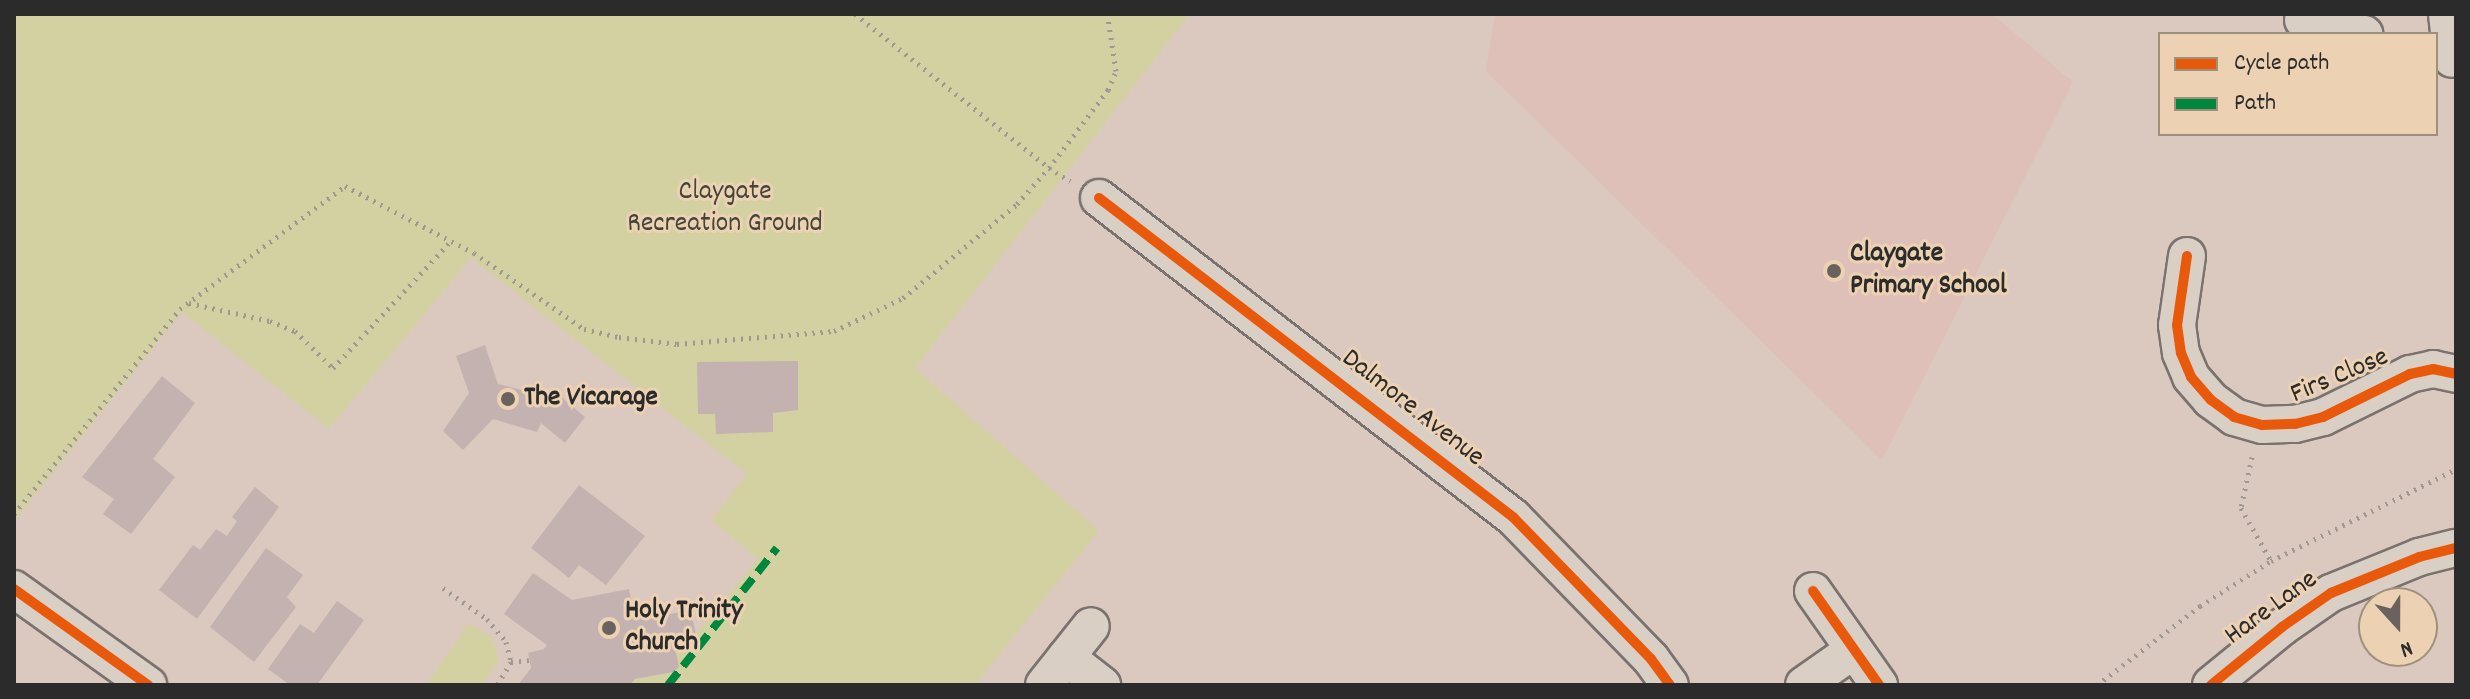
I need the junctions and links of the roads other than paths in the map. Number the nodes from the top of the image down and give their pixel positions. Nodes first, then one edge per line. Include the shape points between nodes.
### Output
1 (2447, 14) edge
2 (2303, 20) dead end
3 (2355, 32) edge
4 (2448, 58) edge
5 (1099, 198) dead end
6 (2187, 256) dead end
7 (2456, 374) edge
8 (2456, 548) edge
9 (14, 589) edge
10 (1813, 591) dead end
11 (1091, 626) dead end
12 (1854, 650) junction
13 (1066, 657) junction
14 (148, 685) edge
15 (1044, 685) edge
16 (1102, 685) edge
17 (1670, 685) edge
18 (1804, 685) edge
19 (1879, 685) edge
20 (2211, 685) edge

1 - 4 street
2 - 3 street
5 - 17 street, Dalmore Avenue via 1513,517
6 - 7 street, Firs Close via 2177,325 2181,353 2191,377 2234,417 2262,425 2295,424 2323,417 2410,374 2433,369
8 - 20 street, Hare Lane via 2419,557 2331,593
9 - 14 street
10 - 12 street
11 - 13 street
12 - 18 street
12 - 19 street
13 - 15 street
13 - 16 street

